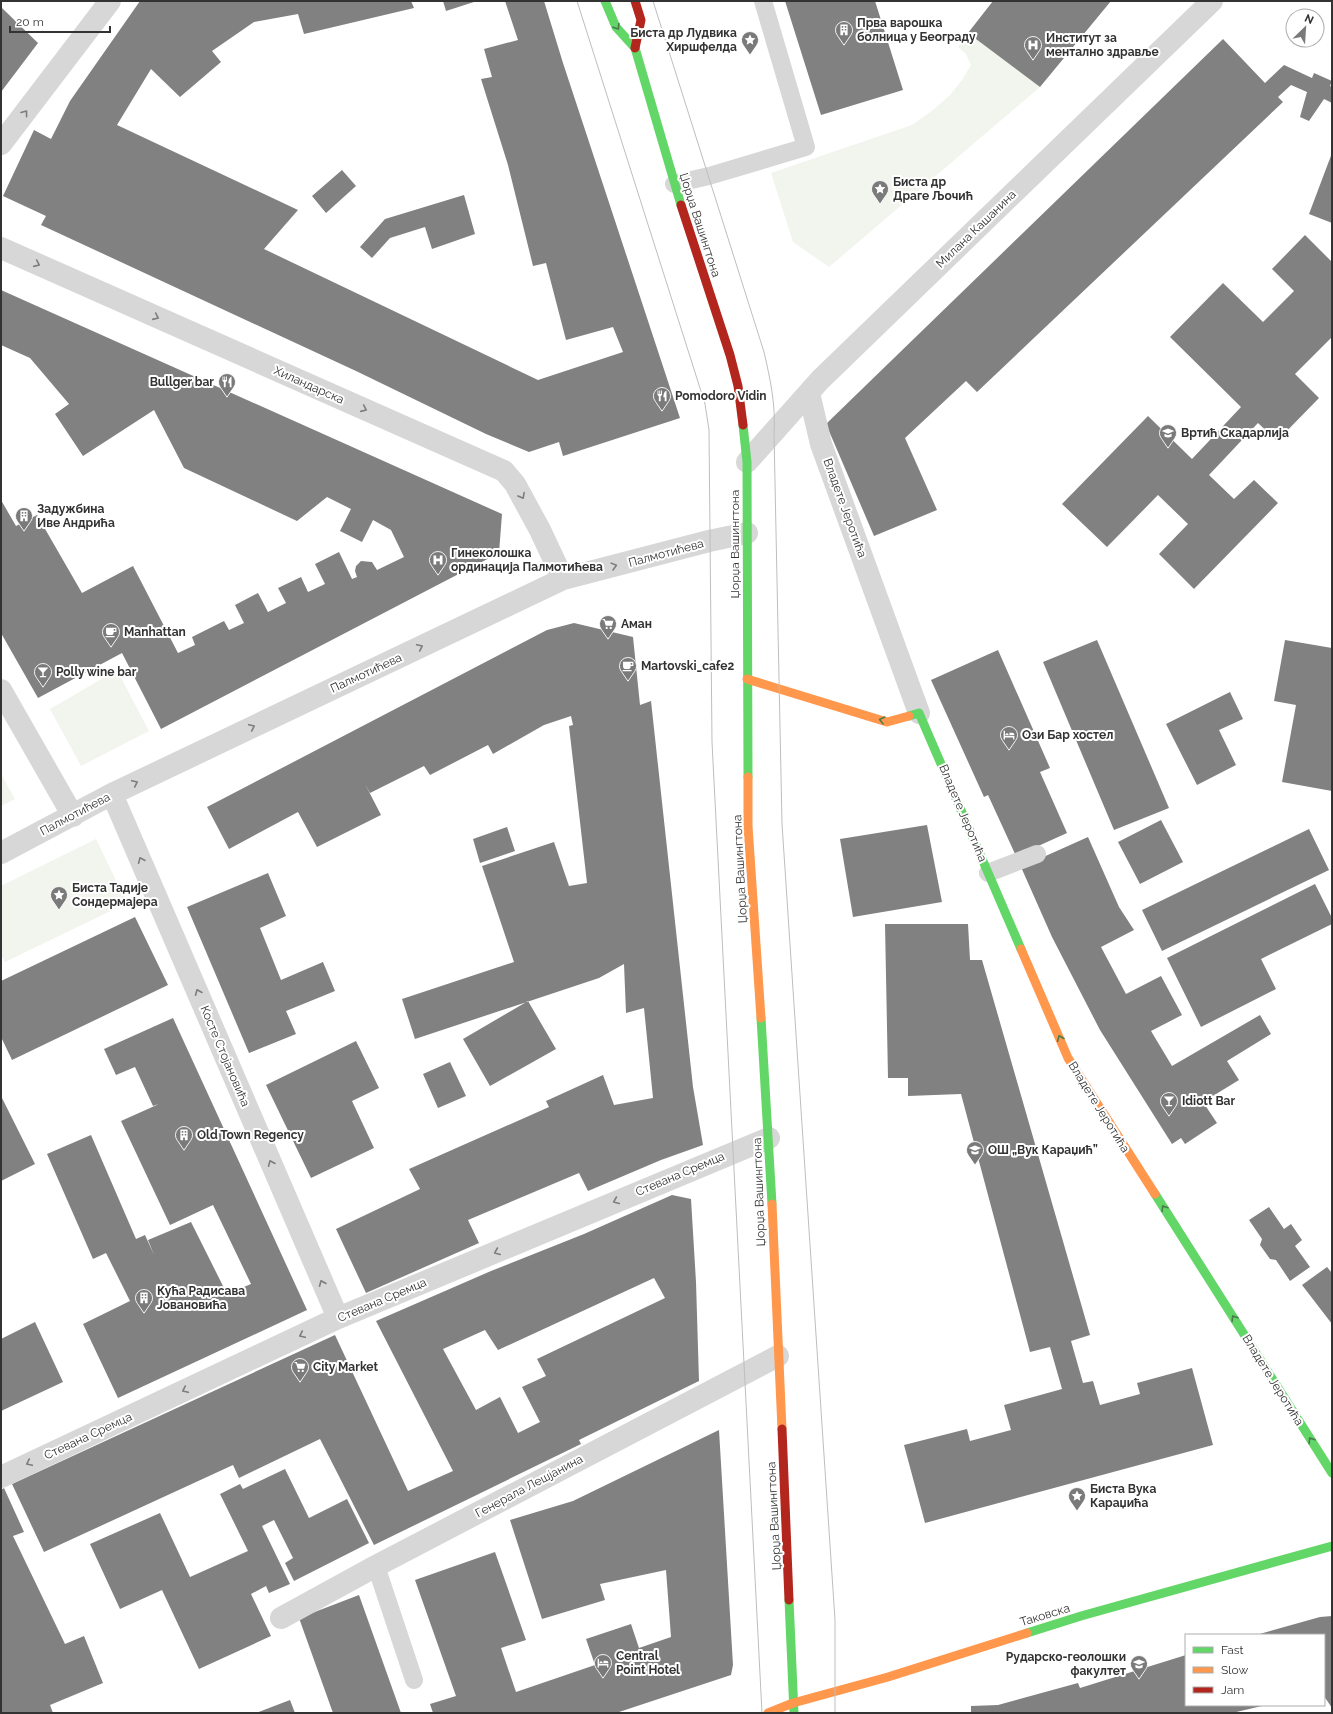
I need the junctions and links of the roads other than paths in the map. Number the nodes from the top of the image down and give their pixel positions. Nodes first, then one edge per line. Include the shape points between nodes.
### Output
1 (110, 1) edge
2 (605, 1) edge
3 (635, 1) edge
4 (763, 1) edge
5 (1212, 1) edge
6 (635, 48) junction
7 (1, 144) edge
8 (674, 184) junction
9 (1, 248) edge
10 (809, 393) junction
11 (747, 462) junction
12 (747, 533) junction
13 (562, 579) junction
14 (747, 679) junction
15 (1, 690) edge
16 (919, 713) junction
17 (112, 794) junction
18 (73, 816) junction
19 (1, 853) edge
20 (1037, 854) dead end
21 (988, 873) junction
22 (769, 1138) junction
23 (338, 1318) junction
24 (778, 1356) junction
25 (1332, 1473) edge
26 (1, 1476) edge
27 (1332, 1546) edge
28 (376, 1566) junction
29 (281, 1618) dead end
30 (414, 1680) dead end
31 (794, 1703) junction
32 (768, 1713) edge
33 (794, 1713) edge

7 -> 1 street
2 -> 6 main road, Џорџа Вашингтона via 616,27
3 - 6 main road, Џорџа Вашингтона via 641,20
4 - 8 lane via 806,147
5 - 10 street, Милана Кашанина
6 - 8 main road, Џорџа Вашингтона
8 - 11 main road, Џорџа Вашингтона via 736,378
9 -> 13 street, Хиландарска via 504,471 515,484 540,530
10 - 11 street, Милана Кашанина
10 - 16 street, Владете Јеротића via 821,444
11 - 12 main road, Џорџа Вашингтона
13 -> 12 street, Палмотићева
12 - 14 main road, Џорџа Вашингтона
17 -> 13 street, Палмотићева
16 -> 14 main road via 887,722
14 - 22 main road, Џорџа Вашингтона via 748,826
15 - 18 street
16 - 21 main road, Владете Јеротића
17 - 18 street, Палмотићева
23 -> 17 street, Косте Стојановића
18 - 19 street, Палмотићева
20 - 21 lane
25 -> 21 main road, Владете Јеротића via 1068,1058
22 -> 23 street, Стевана Сремца
22 - 24 main road, Џорџа Вашингтона
23 -> 26 street, Стевана Сремца
24 - 28 street, Генерала Лешјанина
24 - 31 main road, Џорџа Вашингтона
27 - 31 main road, Таковска via 1081,1616 888,1677
28 - 29 street, Генерала Лешјанина
28 - 30 lane
31 - 32 main road, Таковска
31 - 33 main road, Џорџа Вашингтона

